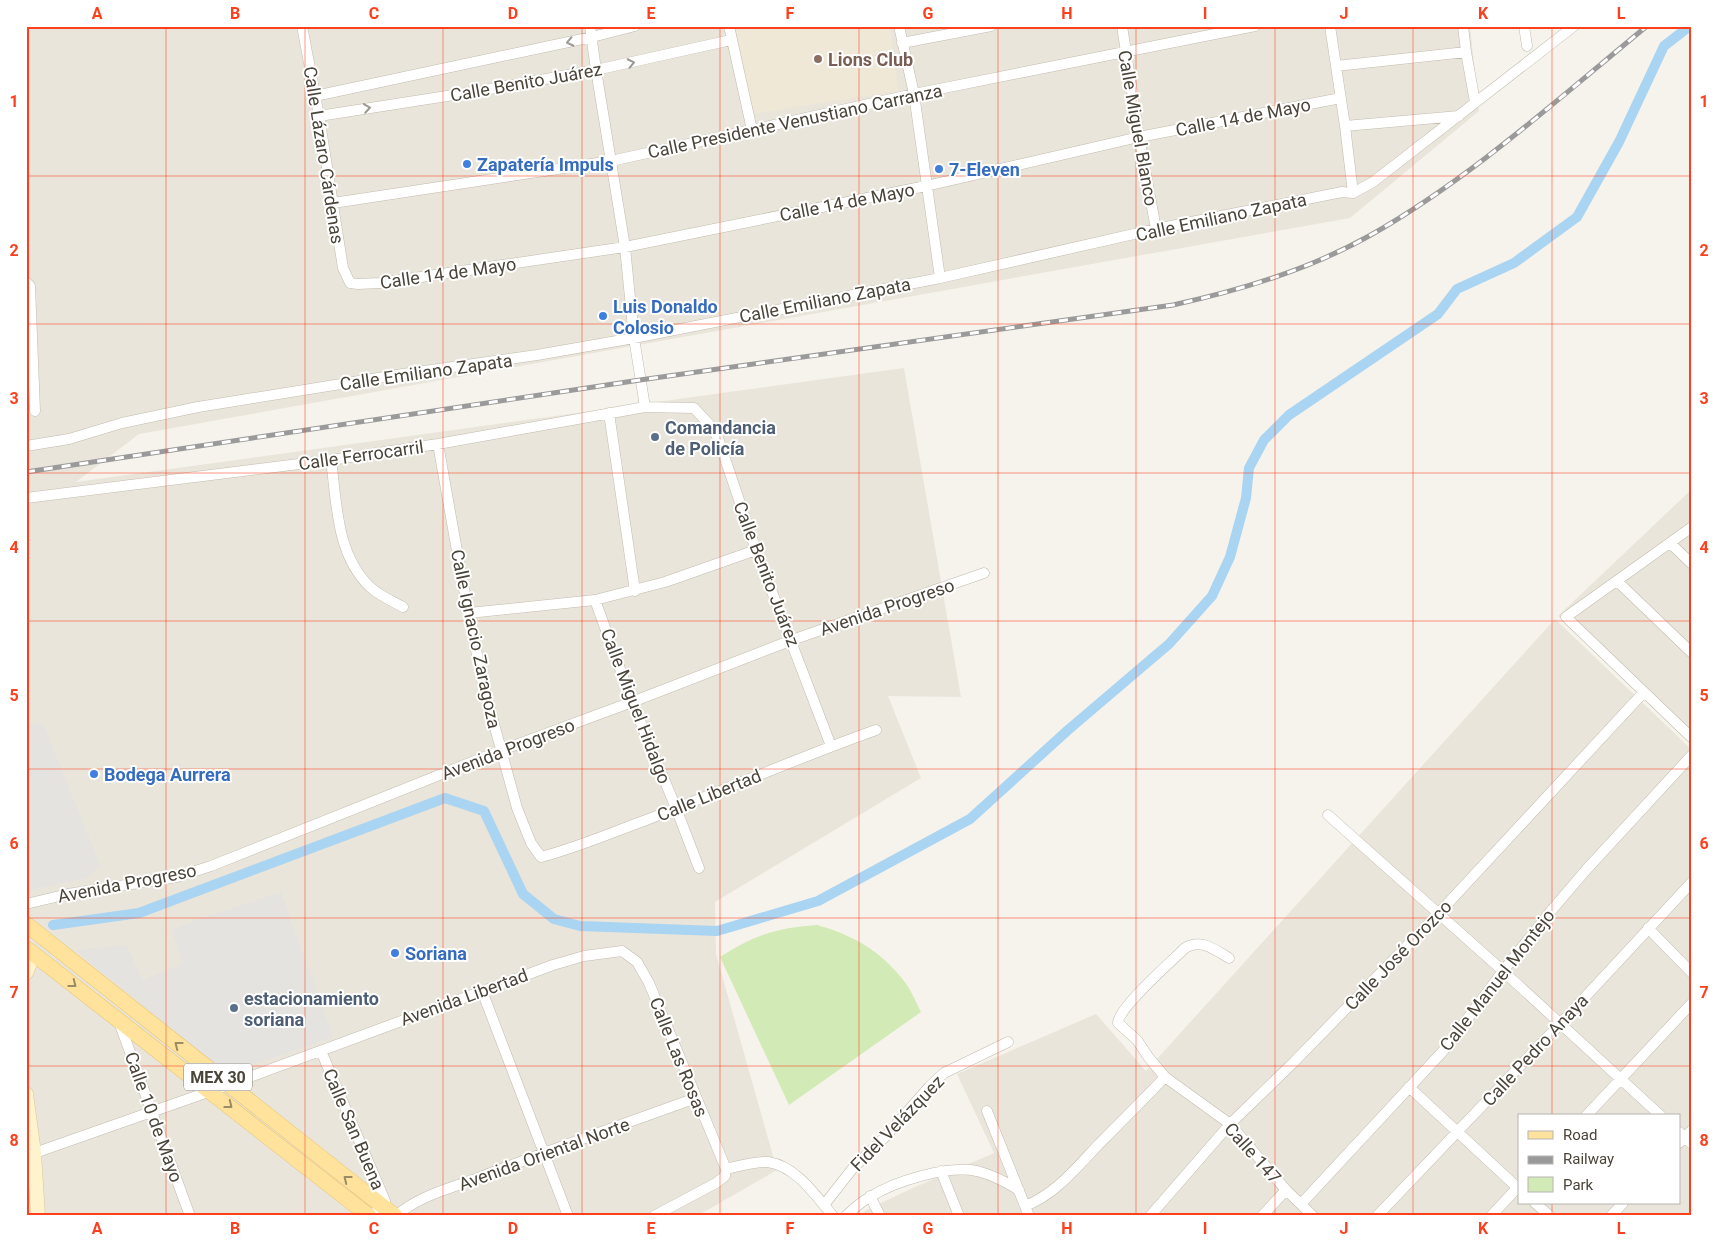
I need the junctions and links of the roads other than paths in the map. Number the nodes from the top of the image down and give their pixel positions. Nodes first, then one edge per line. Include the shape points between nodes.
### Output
1 (302, 26) edge
2 (590, 26) edge
3 (635, 26) edge
4 (729, 26) edge
5 (899, 26) edge
6 (991, 26) edge
7 (1122, 26) edge
8 (1255, 26) edge
9 (1330, 26) edge
10 (1463, 26) edge
11 (1524, 26) edge
12 (1574, 26) edge
13 (592, 37) junction
14 (731, 40) junction
15 (902, 43) junction
16 (1527, 46) dead end
17 (1125, 52) junction
18 (1466, 52) junction
19 (1336, 66) junction
20 (596, 70) junction
21 (914, 94) junction
22 (315, 96) junction
23 (1341, 98) junction
24 (1475, 102) junction
25 (319, 116) junction
26 (1460, 116) junction
27 (1345, 126) junction
28 (752, 130) junction
29 (1139, 136) junction
30 (611, 161) junction
31 (926, 186) junction
32 (1353, 193) junction
33 (333, 203) junction
34 (1156, 229) junction
35 (625, 248) junction
36 (940, 278) junction
37 (26, 282) edge
38 (350, 283) joint
39 (634, 338) junction
40 (645, 407) junction
41 (694, 408) joint
42 (35, 411) dead end
43 (609, 413) junction
44 (438, 444) junction
45 (26, 446) edge
46 (331, 460) junction
47 (26, 498) edge
48 (1692, 527) edge
49 (1670, 543) junction
50 (756, 550) junction
51 (1692, 564) edge
52 (984, 573) dead end
53 (1617, 581) junction
54 (635, 591) junction
55 (595, 600) junction
56 (403, 607) dead end
57 (468, 613) junction
58 (792, 640) junction
59 (1692, 653) edge
60 (1644, 692) junction
61 (632, 702) junction
62 (876, 730) dead end
63 (1692, 738) edge
64 (831, 746) junction
65 (502, 750) junction
66 (1692, 755) edge
67 (676, 808) junction
68 (1328, 815) dead end
69 (540, 857) joint
70 (699, 868) dead end
71 (1692, 882) edge
72 (26, 904) edge
73 (1438, 914) junction
74 (26, 924) edge
75 (1648, 928) junction
76 (622, 951) joint
77 (1229, 958) dead end
78 (28, 960) edge
79 (1503, 971) junction
80 (1692, 972) edge
81 (482, 991) junction
82 (1692, 1004) edge
83 (118, 1019) junction
84 (1561, 1024) junction
85 (1008, 1042) dead end
86 (321, 1051) junction
87 (1165, 1077) junction
88 (1622, 1079) junction
89 (228, 1085) junction
90 (1409, 1087) junction
91 (210, 1091) junction
92 (26, 1094) edge
93 (696, 1098) junction
94 (987, 1111) dead end
95 (152, 1112) junction
96 (1588, 1114) edge
97 (1660, 1114) edge
98 (1230, 1124) junction
99 (1457, 1132) junction
100 (543, 1153) junction
101 (30, 1154) edge
102 (726, 1169) junction
103 (941, 1171) junction
104 (1518, 1186) edge
105 (1518, 1188) edge
106 (1020, 1190) junction
107 (1286, 1190) junction
108 (870, 1196) junction
109 (1300, 1204) junction
110 (1537, 1204) edge
111 (1622, 1204) edge
112 (824, 1206) junction
113 (1025, 1206) junction
114 (392, 1213) edge
115 (38, 1216) edge
116 (190, 1216) edge
117 (368, 1216) edge
118 (568, 1216) edge
119 (654, 1216) edge
120 (833, 1216) edge
121 (846, 1216) edge
122 (880, 1216) edge
123 (959, 1216) edge
124 (1029, 1216) edge
125 (1150, 1216) edge
126 (1262, 1216) edge
127 (1313, 1216) edge
128 (1377, 1216) edge
129 (1491, 1216) edge
130 (1550, 1216) edge
131 (1611, 1216) edge

1 - 22 street, Calle Lázaro Cárdenas
2 - 13 street
3 - 13 street, Calle Benito Juárez
4 - 14 street
5 - 15 street
6 - 15 street
7 - 17 street, Calle Miguel Blanco
8 - 17 street, Calle Presidente Venustiano Carranza
9 - 19 street
10 - 18 street
11 - 16 street
12 - 24 street, Calle Emiliano Zapata
13 - 20 street
13 -> 22 street, Calle Benito Juárez
20 -> 14 street, Calle Benito Juárez
14 - 28 street
15 - 21 street
17 - 21 street, Calle Presidente Venustiano Carranza
17 - 29 street, Calle Miguel Blanco
18 - 19 street
18 - 24 street
19 - 23 street
25 -> 20 street, Calle Benito Juárez
20 - 30 street
21 - 28 street, Calle Presidente Venustiano Carranza
21 - 31 street
22 - 25 street, Calle Lázaro Cárdenas
23 - 27 street
23 - 29 street, Calle 14 de Mayo
24 - 26 street, Calle Emiliano Zapata
25 - 33 street, Calle Lázaro Cárdenas
26 - 27 street
26 - 32 street, Calle Emiliano Zapata via 1373,182
27 - 32 street
28 - 30 street, Calle Presidente Venustiano Carranza
29 - 31 street, Calle 14 de Mayo
29 - 34 street, Calle Miguel Blanco
30 - 33 street, Calle Presidente Venustiano Carranza
30 - 35 street
31 - 35 street, Calle 14 de Mayo
31 - 36 street
32 - 34 street, Calle Emiliano Zapata via 1342,192
33 - 38 street, Calle Lázaro Cárdenas via 343,268
34 - 36 street, Calle Emiliano Zapata
35 - 38 street, Calle 14 de Mayo via 380,283
35 - 39 street
36 - 39 street, Calle Emiliano Zapata
37 - 42 street via 30,286
39 - 40 street
39 - 45 street, Calle Emiliano Zapata via 198,407 122,423 69,439
40 - 41 street, Calle Ferrocarril
40 - 43 street, Calle Ferrocarril
41 - 50 street, Calle Benito Juárez via 718,438
43 - 44 street, Calle Ferrocarril
43 - 54 street
44 - 46 street, Calle Ferrocarril
44 - 57 street, Calle Ignacio Zaragoza
46 - 47 street, Calle Ferrocarril
46 - 56 street via 342,537 348,556 371,588
48 - 49 street
49 - 51 street
49 - 53 street
50 - 54 street
50 - 58 street, Calle Benito Juárez
52 - 58 street, Avenida Progreso
53 - 59 street
53 - 60 street via 1566,617
54 - 55 street
55 - 57 street
55 - 61 street, Calle Miguel Hidalgo
57 - 65 street, Calle Ignacio Zaragoza via 482,680
58 - 61 street, Avenida Progreso
58 - 64 street, Calle Benito Juárez
60 - 63 street
60 - 73 street, Calle José Orozco
61 - 65 street, Avenida Progreso
61 - 67 street, Calle Miguel Hidalgo
62 - 64 street, Calle Libertad
64 - 67 street, Calle Libertad
65 - 69 street, Calle Ignacio Zaragoza via 517,808
65 - 72 street, Avenida Progreso via 211,866 176,877
66 - 79 street, Calle Manuel Montejo via 1586,870
67 - 69 street, Calle Libertad
67 - 70 street, Calle Miguel Hidalgo
68 - 73 street
71 - 75 street, Calle Pedro Anaya
73 - 79 street
73 - 98 street, Calle José Orozco
89 -> 74 main road, MEX 30
75 - 80 street
75 - 84 street, Calle Pedro Anaya
76 - 81 street, Avenida Libertad via 553,965
76 - 93 street, Calle Las Rosas via 636,962 649,983
77 - 87 street, Calle 147 via 1204,945 1192,943 1120,1014 1118,1023 1137,1040
78 -> 83 main road, MEX 30
79 - 84 street
79 - 90 street, Calle Manuel Montejo via 1444,1050
81 - 86 street, Avenida Libertad
81 - 100 street
82 - 88 street
83 - 91 main road, MEX 30
83 - 95 street, Calle 10 de Mayo
84 - 88 street
84 - 99 street, Calle Pedro Anaya
85 - 112 street, Fidel Velázquez via 944,1073 853,1168
86 - 89 street, Avenida Libertad
86 - 114 street, Calle San Buena
87 - 98 street, Calle 147
87 - 113 street via 1069,1176 1047,1195
88 - 96 street
88 - 97 street
89 - 91 street, Avenida Libertad
114 -> 89 main road, MEX 30
90 - 99 street
90 - 109 street, Calle Manuel Montejo
91 - 95 street, Avenida Libertad
91 -> 117 main road, MEX 30
92 - 101 street
93 - 100 street, Avenida Oriental Norte
93 - 102 street, Calle Las Rosas
94 - 106 street
95 - 101 street, Avenida Libertad
95 - 116 street, Calle 10 de Mayo
98 - 107 street, Calle 147
98 - 125 street, Calle José Orozco
99 - 104 street
99 - 128 street, Calle Pedro Anaya
100 - 114 street, Avenida Oriental Norte
100 - 118 street
101 - 115 street
102 - 112 street via 766,1162 781,1166 804,1183
102 - 119 street via 725,1176 716,1183
103 - 106 street via 976,1171
103 - 108 street
103 - 123 street
105 - 129 street
106 - 113 street
107 - 109 street, Calle 147
107 - 126 street
108 - 121 street
108 - 122 street
109 - 127 street, Calle 147
110 - 130 street
111 - 131 street
112 - 120 street
113 - 124 street
114 - 117 street, Avenida Oriental Norte

